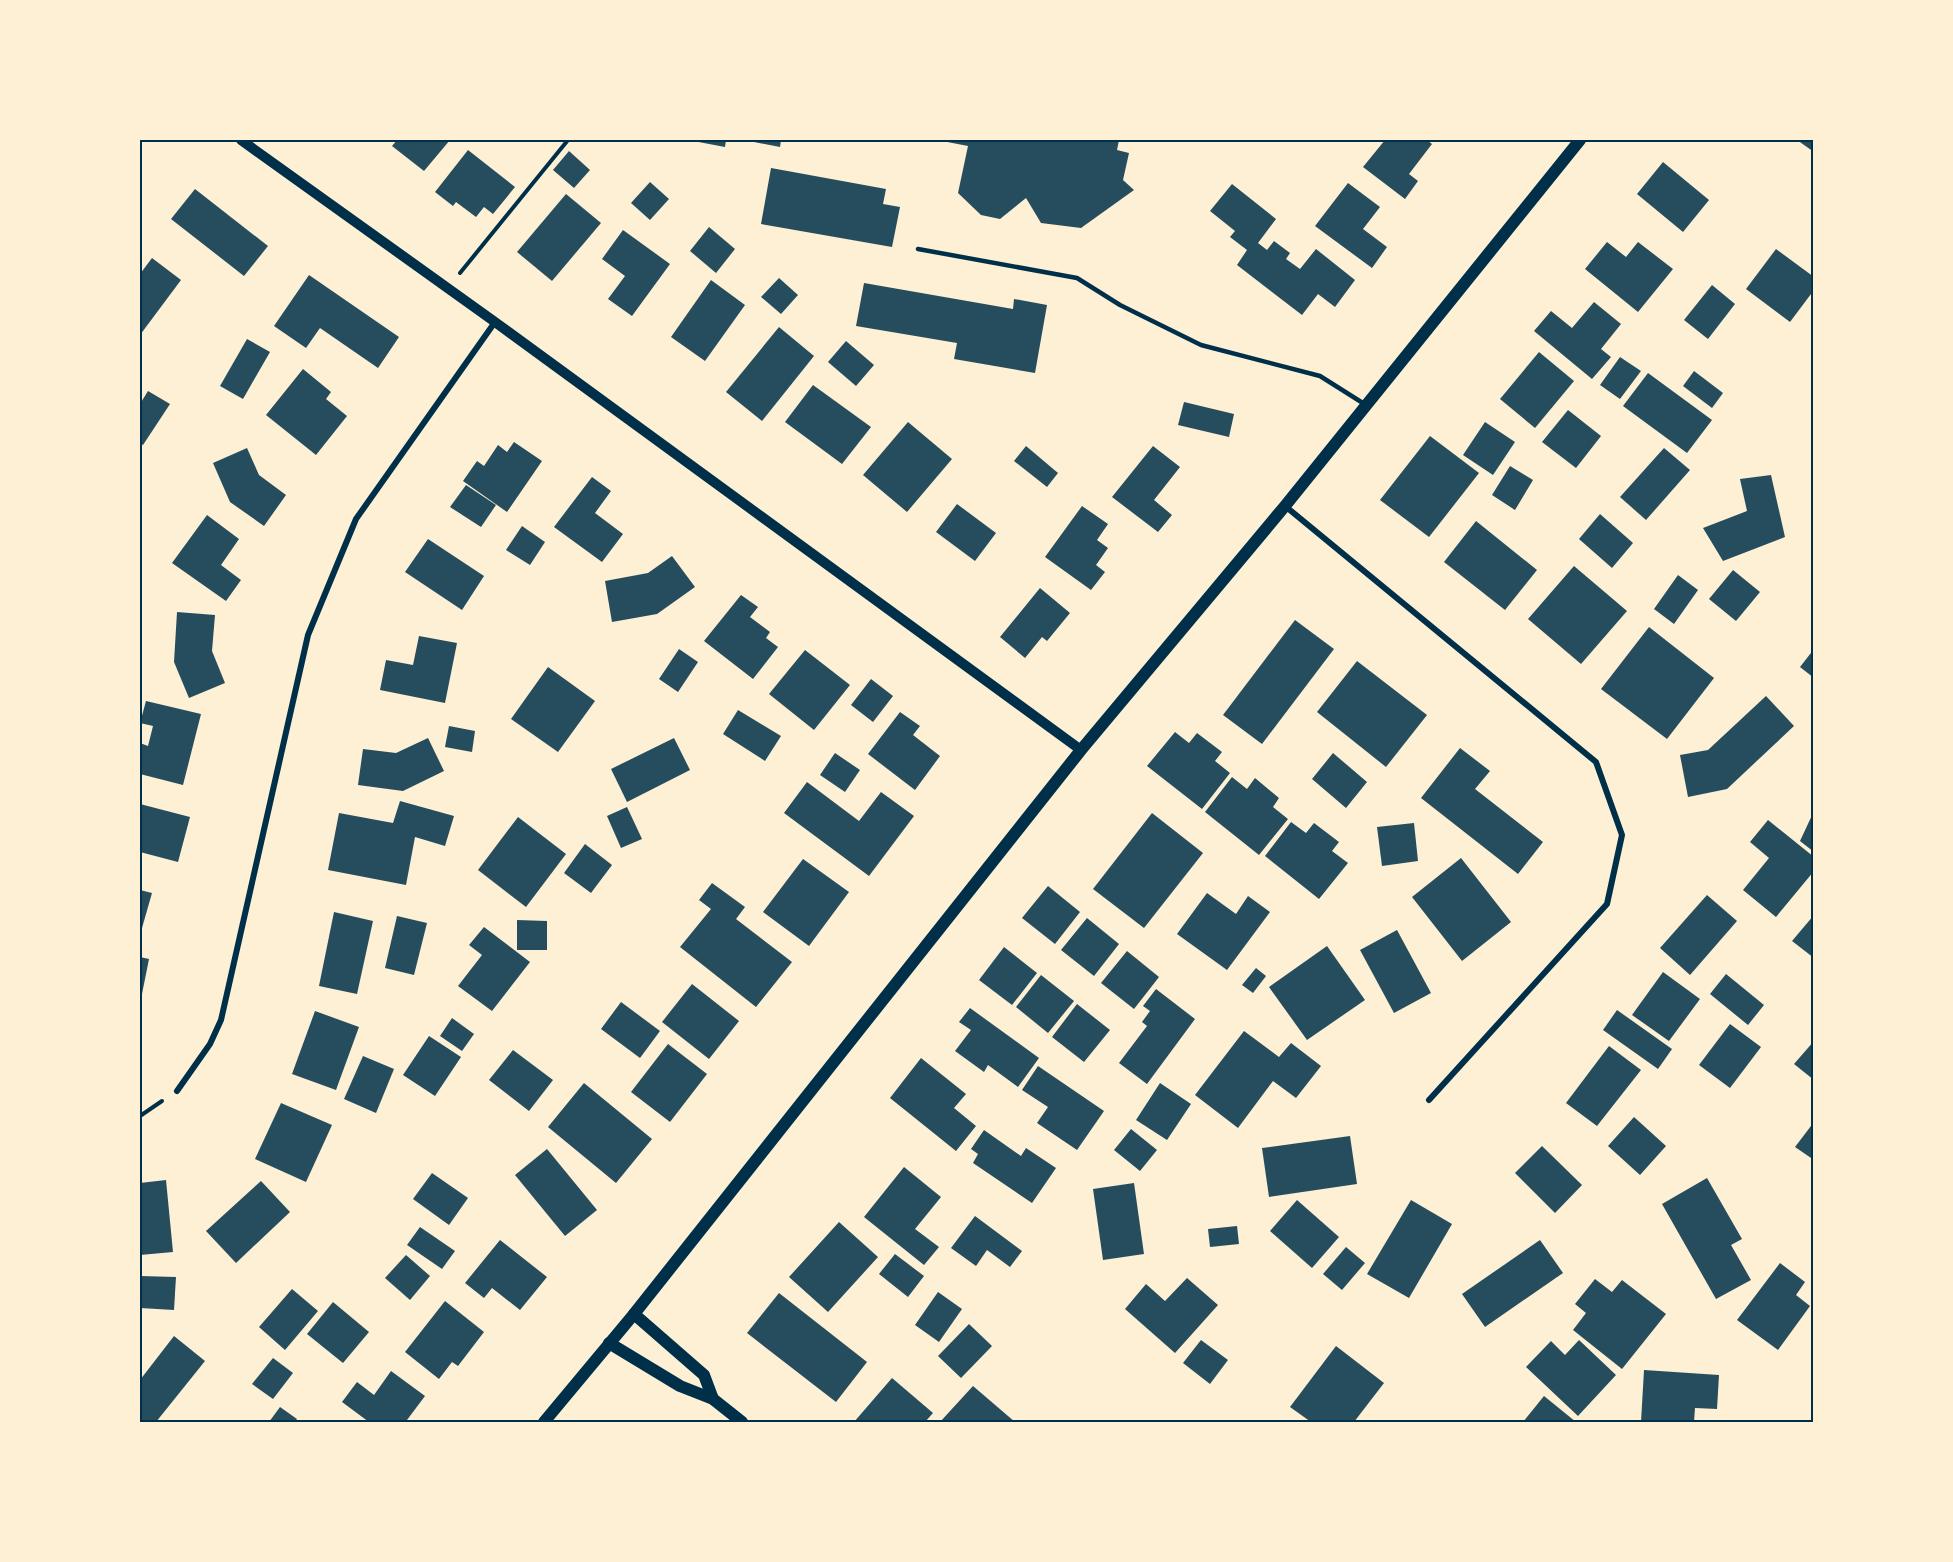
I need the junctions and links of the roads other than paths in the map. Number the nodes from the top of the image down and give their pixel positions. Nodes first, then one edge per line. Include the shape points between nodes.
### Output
1 (241, 140) edge
2 (1580, 140) edge
3 (918, 249) dead end
4 (495, 321) junction
5 (1366, 405) junction
6 (1285, 506) junction
7 (1081, 750) junction
8 (177, 1091) road end
9 (1429, 1100) dead end
10 (634, 1314) junction
11 (609, 1343) junction
12 (713, 1399) junction
13 (544, 1422) edge
14 (742, 1422) edge

1 - 4 street
2 - 5 main road
3 - 5 lane via 1077,278 1120,305 1201,345 1320,376
4 - 7 street
4 - 8 street via 356,519 308,635 220,1020 210,1044
5 - 6 main road
6 - 7 main road
6 - 9 street via 1596,762 1622,835 1607,904
7 - 10 main road
10 - 11 main road
10 - 12 main road via 704,1375
11 - 12 main road via 681,1386
11 - 13 main road
12 - 14 main road

